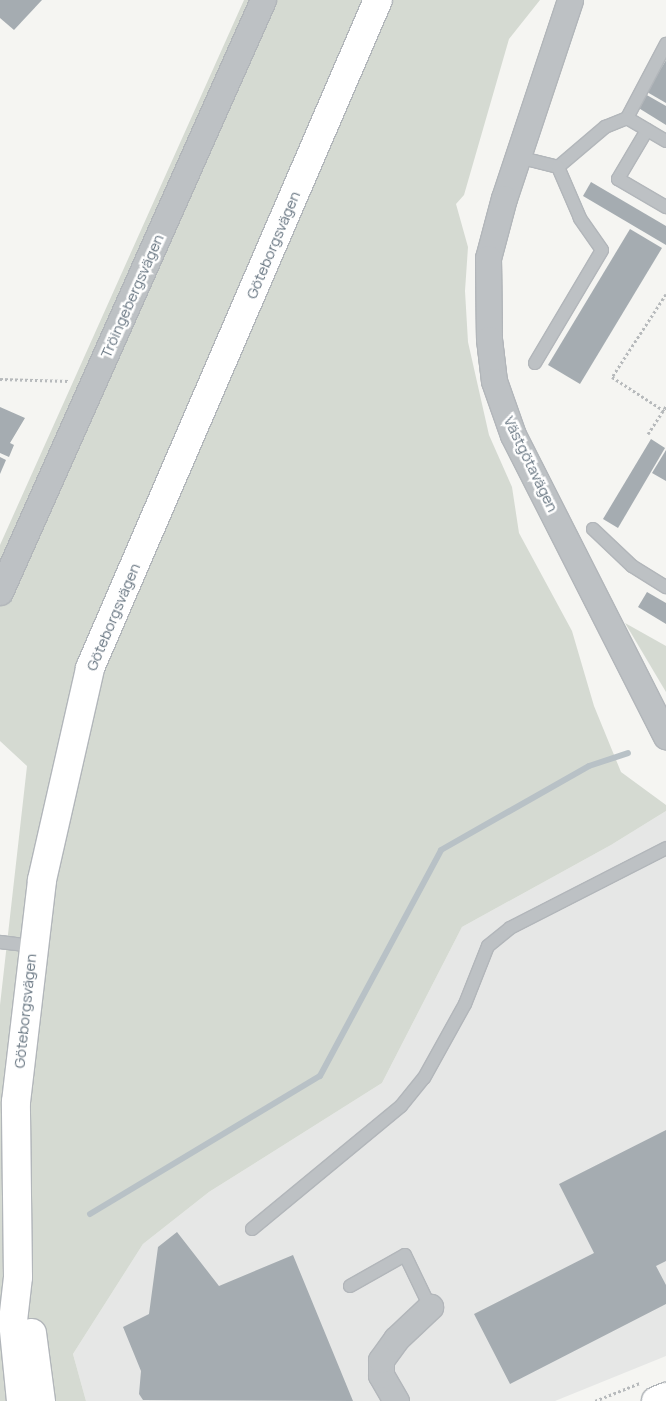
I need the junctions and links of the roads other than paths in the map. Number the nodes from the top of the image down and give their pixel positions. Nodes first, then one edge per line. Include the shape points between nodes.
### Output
1 (263, 0) edge
2 (378, 0) edge
3 (570, 0) edge
4 (666, 44) edge
5 (627, 118) junction
6 (647, 130) junction
7 (666, 141) edge
8 (518, 157) junction
9 (558, 167) junction
10 (666, 207) edge
11 (535, 363) dead end
12 (593, 529) dead end
13 (666, 587) edge
14 (0, 592) edge
15 (666, 736) edge
16 (666, 848) edge
17 (0, 942) edge
18 (32, 946) junction
19 (252, 1229) dead end
20 (18, 1277) junction
21 (350, 1286) dead end
22 (430, 1308) joint
23 (654, 1396) edge
24 (666, 1397) edge
25 (21, 1401) edge
26 (41, 1401) edge
27 (396, 1401) edge

1 - 14 street, Tröingebergsvägen
2 - 18 main road, Göteborgsvägen via 90,668 42,880
3 - 8 street, Västgötavägen
4 - 5 lane
5 - 6 lane
5 - 9 lane via 605,128
6 - 7 lane
6 - 10 lane via 618,179
8 - 9 lane
8 - 15 street, Västgötavägen via 488,258 489,339 494,380 513,435
9 - 11 lane via 580,218 602,250
12 - 13 lane via 632,566
16 - 19 lane via 510,928 488,946 465,1004 424,1078 401,1106
17 - 18 lane
18 - 20 main road, Göteborgsvägen via 16,1102
20 - 25 main road via 13,1322
20 - 26 main road via 30,1321
21 - 22 lane via 405,1255
22 - 27 street via 396,1339 381,1360 381,1375
23 - 24 main road

